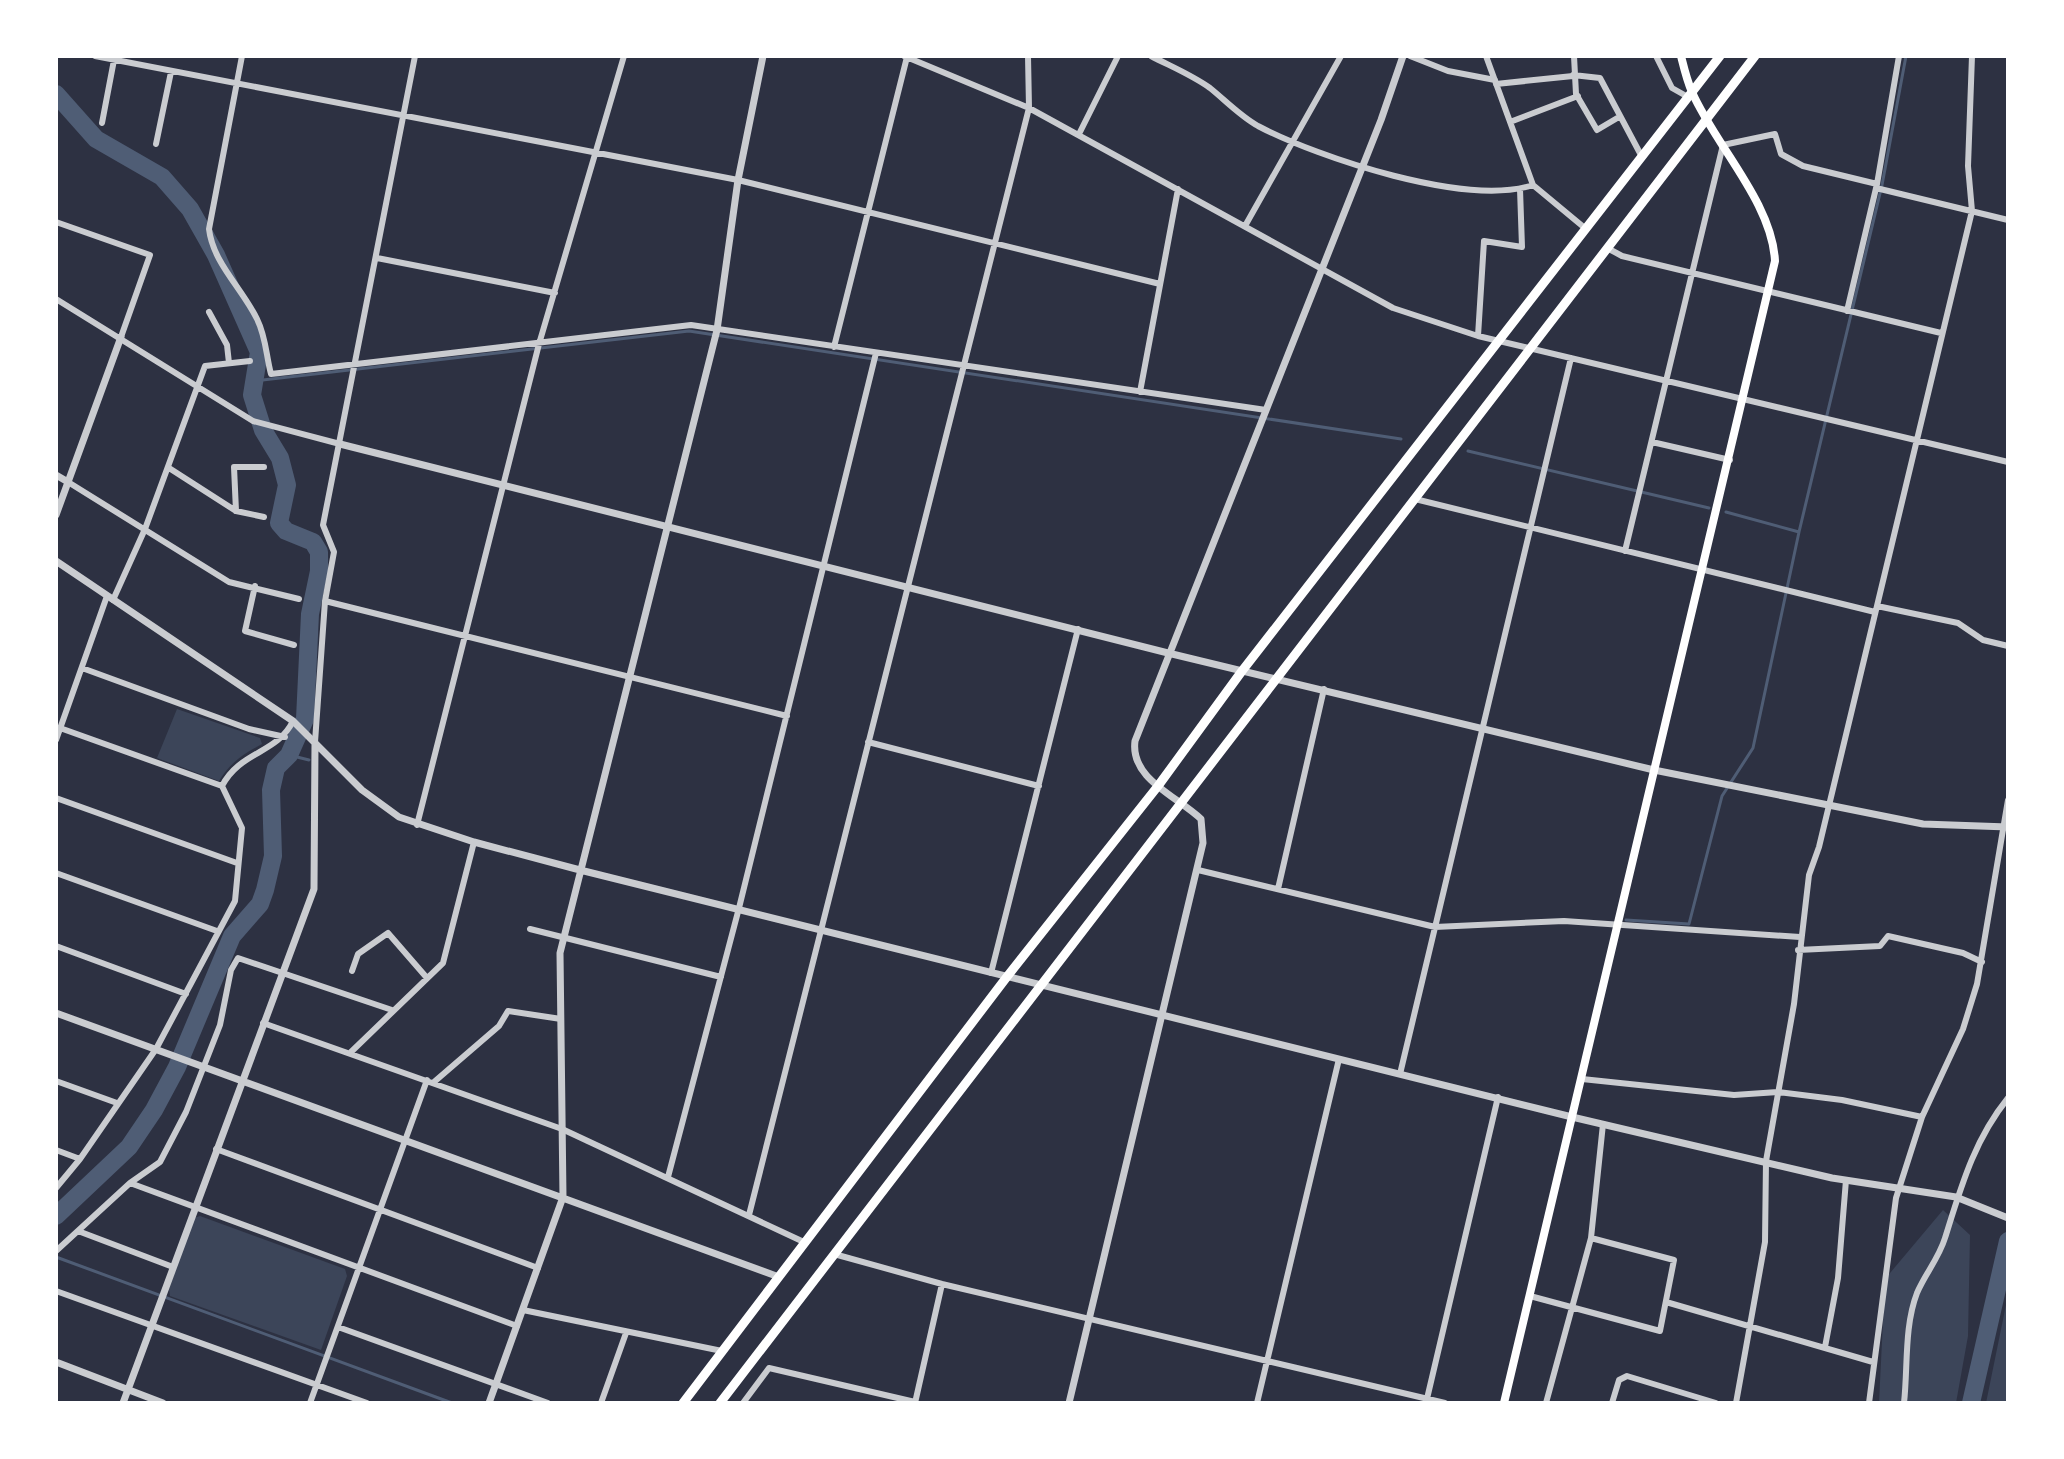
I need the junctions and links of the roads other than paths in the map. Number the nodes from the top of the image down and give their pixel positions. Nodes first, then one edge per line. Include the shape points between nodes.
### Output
1 (95, 56) edge
2 (242, 56) edge
3 (415, 56) edge
4 (624, 56) edge
5 (763, 56) edge
6 (1028, 56) edge
7 (1118, 56) edge
8 (1151, 56) edge
9 (1341, 56) edge
10 (1403, 56) edge
11 (1410, 56) edge
12 (1486, 56) edge
13 (1574, 56) edge
14 (1656, 56) edge
15 (1681, 56) edge
16 (1720, 56) edge
17 (1755, 56) edge
18 (1899, 56) edge
19 (1972, 56) edge
20 (906, 57) edge
21 (114, 58) edge
22 (171, 72) junction
23 (1573, 76) junction
24 (1496, 82) junction
25 (236, 85) junction
26 (1690, 95) junction
27 (1578, 96) junction
28 (1029, 108) junction
29 (403, 116) junction
30 (1619, 117) junction
31 (1709, 120) junction
32 (1510, 122) junction
33 (102, 123) dead end
34 (1079, 134) junction
35 (1294, 143) junction
36 (156, 144) dead end
37 (1723, 145) junction
38 (596, 154) junction
39 (1642, 157) junction
40 (1363, 164) junction
41 (738, 180) junction
42 (1533, 185) junction
43 (1876, 186) junction
44 (1178, 189) junction
45 (1520, 189) junction
46 (1972, 211) junction
47 (867, 212) junction
48 (2008, 220) edge
49 (56, 222) edge
50 (1245, 226) junction
51 (1586, 229) junction
52 (994, 243) junction
53 (1609, 249) junction
54 (377, 258) junction
55 (1322, 270) junction
56 (1692, 273) junction
57 (1160, 284) junction
58 (1770, 292) junction
59 (555, 293) junction
60 (57, 301) edge
61 (1847, 311) junction
62 (209, 312) dead end
63 (717, 330) junction
64 (1941, 333) junction
65 (1478, 336) junction
66 (121, 337) junction
67 (1500, 340) junction
68 (539, 344) junction
69 (834, 347) junction
70 (1532, 349) junction
71 (876, 353) junction
72 (1571, 358) junction
73 (250, 361) dead end
74 (229, 363) junction
75 (355, 365) junction
76 (963, 366) junction
77 (1666, 381) junction
78 (198, 386) junction
79 (1140, 392) junction
80 (1744, 399) junction
81 (1266, 410) junction
82 (1915, 440) junction
83 (1652, 442) junction
84 (340, 444) junction
85 (1730, 460) junction
86 (2008, 462) edge
87 (264, 467) dead end
88 (169, 468) junction
89 (56, 475) edge
90 (68, 482) junction
91 (503, 485) junction
92 (1415, 499) junction
93 (236, 511) junction
94 (56, 515) edge
95 (264, 517) dead end
96 (667, 526) junction
97 (1530, 528) junction
98 (145, 529) junction
99 (1625, 551) junction
100 (56, 561) edge
101 (825, 566) junction
102 (1704, 572) junction
103 (255, 586) junction
104 (908, 587) junction
105 (110, 598) junction
106 (299, 599) dead end
107 (325, 601) junction
108 (1876, 609) junction
109 (1078, 629) junction
110 (463, 636) junction
111 (294, 645) dead end
112 (2008, 646) edge
113 (1168, 653) junction
114 (82, 668) junction
115 (1242, 671) junction
116 (628, 677) junction
117 (1278, 678) junction
118 (1324, 689) junction
119 (787, 716) junction
120 (294, 722) junction
121 (60, 728) junction
122 (1482, 728) junction
123 (285, 737) junction
124 (56, 740) edge
125 (315, 742) junction
126 (868, 742) junction
127 (1654, 770) junction
128 (222, 786) junction
129 (1039, 786) junction
130 (1158, 786) junction
131 (56, 798) edge
132 (2008, 800) edge
133 (1182, 801) junction
134 (1828, 805) junction
135 (417, 825) junction
136 (2005, 828) edge
137 (474, 842) junction
138 (1997, 851) junction
139 (2008, 854) edge
140 (237, 863) junction
141 (580, 870) junction
142 (1198, 870) junction
143 (56, 873) edge
144 (1278, 889) junction
145 (739, 908) junction
146 (1619, 923) junction
147 (1435, 927) junction
148 (530, 929) dead end
149 (821, 930) junction
150 (217, 931) junction
151 (1800, 937) junction
152 (563, 938) junction
153 (56, 946) edge
154 (1798, 950) junction
155 (1982, 962) junction
156 (352, 971) dead end
157 (281, 972) junction
158 (991, 973) junction
159 (721, 977) junction
160 (427, 978) junction
161 (1006, 978) junction
162 (1041, 986) junction
163 (186, 994) junction
164 (392, 1010) junction
165 (56, 1013) edge
166 (1161, 1015) junction
167 (561, 1019) junction
168 (263, 1023) junction
169 (158, 1050) junction
170 (351, 1052) junction
171 (1339, 1059) junction
172 (202, 1065) junction
173 (1400, 1074) junction
174 (1582, 1079) junction
175 (56, 1081) edge
176 (241, 1081) junction
177 (430, 1081) junction
178 (1778, 1092) junction
179 (1498, 1097) junction
180 (2008, 1098) edge
181 (117, 1103) junction
182 (1572, 1117) junction
183 (1922, 1117) junction
184 (1603, 1124) junction
185 (562, 1129) junction
186 (406, 1141) junction
187 (216, 1149) junction
188 (56, 1150) edge
189 (80, 1159) junction
190 (1766, 1161) junction
191 (668, 1177) junction
192 (1846, 1180) junction
193 (130, 1183) junction
194 (56, 1188) edge
195 (1899, 1189) junction
196 (563, 1197) junction
197 (1959, 1198) junction
198 (193, 1207) junction
199 (380, 1208) junction
200 (749, 1215) junction
201 (2008, 1218) edge
202 (78, 1231) junction
203 (1591, 1238) junction
204 (806, 1243) junction
205 (56, 1251) edge
206 (834, 1254) junction
207 (173, 1267) junction
208 (538, 1268) junction
209 (359, 1269) junction
210 (779, 1277) junction
211 (942, 1284) junction
212 (56, 1291) edge
213 (1530, 1296) junction
214 (1666, 1302) junction
215 (1571, 1309) junction
216 (523, 1310) junction
217 (1089, 1318) junction
218 (1750, 1323) junction
219 (153, 1325) junction
220 (517, 1326) junction
221 (338, 1327) junction
222 (626, 1333) junction
223 (1825, 1347) junction
224 (722, 1351) junction
225 (1267, 1361) junction
226 (56, 1362) edge
227 (1873, 1362) junction
228 (317, 1384) junction
229 (496, 1384) junction
230 (127, 1390) junction
231 (1426, 1401) edge
232 (915, 1402) edge
233 (123, 1403) edge
234 (163, 1403) edge
235 (310, 1403) edge
236 (367, 1403) edge
237 (489, 1403) edge
238 (548, 1403) edge
239 (601, 1403) edge
240 (683, 1403) edge
241 (720, 1403) edge
242 (743, 1403) edge
243 (1069, 1403) edge
244 (1257, 1403) edge
245 (1445, 1403) edge
246 (1504, 1403) edge
247 (1546, 1403) edge
248 (1612, 1403) edge
249 (1716, 1403) edge
250 (1736, 1403) edge
251 (1869, 1403) edge
252 (1904, 1403) edge

1 - 21 street
2 - 25 street
3 - 29 street
4 - 38 street
5 - 41 street
6 - 28 street
7 - 34 street
8 - 35 street via 1207,86 1254,124
9 - 35 street
10 - 40 street
11 - 24 street
12 - 24 street
13 - 23 street
14 - 26 street via 1672,88
15 - 26 main road
16 - 26 highway
17 - 31 highway
18 - 43 street
19 - 46 street
20 - 28 street
20 - 47 street
21 - 22 street
21 - 33 street
22 - 25 street
22 - 36 street
23 - 24 street
23 - 27 street
23 - 30 street via 1600,78
24 - 32 street
25 - 29 street
25 - 75 street via 212,206 211,245 267,340 271,374
26 - 31 main road
26 - 39 highway
27 - 30 street via 1597,130
27 - 32 street
28 - 34 street
28 - 52 street
29 - 38 street
29 - 54 street
30 - 39 street
31 - 37 main road
31 - 53 highway
32 - 42 street
34 - 44 street
35 - 40 street
35 - 50 street
37 - 43 street via 1775,134 1781,154 1803,166
37 - 56 street
37 - 58 main road via 1775,245
38 - 41 street
38 - 59 street
39 - 51 highway
40 - 45 street via 1441,187
40 - 55 street
41 - 47 street
41 - 63 street
42 - 45 street
42 - 51 street
43 - 46 street
43 - 61 street
44 - 50 street
44 - 57 street
45 - 65 street via 1522,247 1484,241
46 - 48 street
46 - 64 street
47 - 52 street
47 - 69 street
49 - 66 street via 150,255
50 - 55 street
51 - 67 highway
52 - 57 street
52 - 76 street
53 - 56 street
53 - 70 highway
54 - 59 street
54 - 75 street
55 - 65 street via 1393,308
55 - 81 street
56 - 58 street
56 - 77 street
57 - 79 street
58 - 61 street
58 - 80 main road
59 - 68 street
60 - 66 street
61 - 64 street
62 - 74 street via 227,345
63 - 68 street via 691,325
63 - 69 street
63 - 96 street
64 - 82 street
65 - 67 street
66 - 78 street
66 - 90 street
67 - 70 street
67 - 115 highway
68 - 75 street
68 - 91 street
69 - 71 street
70 - 72 street
70 - 92 highway
71 - 76 street
71 - 101 street
72 - 77 street
72 - 97 street
73 - 74 street
74 - 78 street via 205,366
75 - 84 street
76 - 79 street
76 - 104 street
77 - 80 street
77 - 83 street
78 - 84 street via 253,421
78 - 88 street
79 - 81 street
80 - 82 street
80 - 85 main road
81 - 113 street
82 - 86 street
82 - 108 street
83 - 85 street
83 - 99 street
84 - 91 street
84 - 107 street via 323,525 334,552
85 - 102 main road
87 - 93 street via 234,467
88 - 93 street
88 - 98 street
89 - 90 street
90 - 94 street
90 - 98 street
91 - 96 street
91 - 110 street
92 - 97 street
92 - 117 highway
93 - 95 street
96 - 101 street
96 - 116 street
97 - 99 street
97 - 122 street
98 - 103 street via 229,582
98 - 105 street
99 - 102 street
100 - 105 street
101 - 104 street
101 - 119 street
102 - 108 street
102 - 127 main road
103 - 106 street
103 - 111 street via 245,631
104 - 109 street
104 - 126 street
105 - 114 street
105 - 120 street
107 - 110 street
107 - 125 street
108 - 112 street via 1958,623 1983,640
108 - 134 street
109 - 113 street
109 - 129 street
110 - 116 street
110 - 135 street
113 - 115 street
113 - 130 street via 1133,752 1140,770
114 - 121 street
114 - 123 street via 249,729
115 - 117 street
115 - 130 highway
116 - 119 street
116 - 141 street
117 - 118 street
117 - 133 highway
118 - 122 street
118 - 144 street
119 - 145 street
120 - 123 street
120 - 125 street
121 - 124 street
121 - 128 street
122 - 127 street
122 - 147 street
123 - 128 street via 243,759
125 - 135 street via 362,790
125 - 157 street via 314,889
126 - 129 street
126 - 149 street
127 - 134 street
127 - 146 main road
128 - 140 street via 242,828
129 - 158 street
130 - 133 street
130 - 161 highway
131 - 140 street
132 - 136 street
133 - 142 street via 1201,819 1204,831
133 - 162 highway
134 - 136 street via 1923,824
134 - 151 street via 1809,875
135 - 137 street
136 - 138 street
137 - 141 street
137 - 160 street via 443,963
138 - 139 street
138 - 155 street
140 - 150 street via 235,901
141 - 145 street
141 - 152 street
142 - 144 street
142 - 166 street
143 - 150 street
144 - 147 street
145 - 149 street
145 - 159 street
146 - 147 street
146 - 151 street
146 - 174 main road
147 - 173 street
148 - 152 street
149 - 158 street
149 - 200 street
150 - 163 street
151 - 154 street
152 - 159 street
152 - 167 street
153 - 163 street
154 - 155 street via 1880,946 1888,936
154 - 178 street
155 - 183 street via 1963,1029
156 - 160 street via 358,954 388,933
157 - 164 street
157 - 168 street
157 - 172 street via 238,958 220,1025
158 - 161 street
159 - 191 street
160 - 164 street
161 - 162 street
161 - 204 highway
162 - 166 street
162 - 206 highway
163 - 169 street
164 - 170 street
165 - 169 street
166 - 171 street
166 - 217 street
167 - 177 street via 508,1011 499,1026
167 - 185 street
168 - 170 street
168 - 176 street
169 - 172 street
169 - 181 street
170 - 177 street
171 - 173 street
171 - 225 street
172 - 176 street
172 - 193 street via 160,1162
173 - 179 street
174 - 178 street via 1734,1095
174 - 182 main road
175 - 181 street
176 - 186 street
176 - 187 street
177 - 185 street
177 - 186 street
178 - 183 street
178 - 190 street
179 - 182 street
179 - 231 street
180 - 197 street via 1993,1117
181 - 189 street
182 - 184 street
182 - 213 main road
183 - 195 street
184 - 190 street
184 - 203 street
185 - 191 street
185 - 196 street
186 - 196 street
186 - 199 street
187 - 198 street
187 - 199 street
188 - 189 street
189 - 194 street
190 - 192 street
190 - 218 street via 1765,1242
191 - 200 street
192 - 195 street
192 - 223 street via 1838,1278
193 - 198 street
193 - 202 street
195 - 197 street
195 - 227 street
196 - 208 street
196 - 210 street
197 - 201 street
197 - 252 street via 1917,1293
198 - 207 street
198 - 209 street
199 - 208 street
199 - 209 street
200 - 204 street
202 - 205 street
202 - 207 street
203 - 214 street via 1674,1260
203 - 215 street
204 - 210 highway
206 - 211 street
206 - 241 highway
207 - 219 street
208 - 216 street
209 - 220 street
209 - 221 street
210 - 224 highway
211 - 217 street
211 - 232 street
212 - 219 street
213 - 215 street
213 - 246 main road
214 - 215 street via 1660,1331
214 - 218 street
215 - 247 street
216 - 220 street
216 - 222 street
217 - 225 street
217 - 243 street
218 - 223 street
218 - 250 street
219 - 228 street
219 - 230 street
220 - 229 street
221 - 228 street
221 - 229 street
222 - 224 street
222 - 239 street
223 - 227 street
224 - 240 highway
225 - 231 street
225 - 244 street
226 - 230 street
227 - 251 street
228 - 235 street
228 - 236 street
229 - 237 street
229 - 238 street
230 - 233 street
230 - 234 street
231 - 245 street
232 - 242 street via 769,1368
248 - 249 street via 1619,1380 1627,1376

